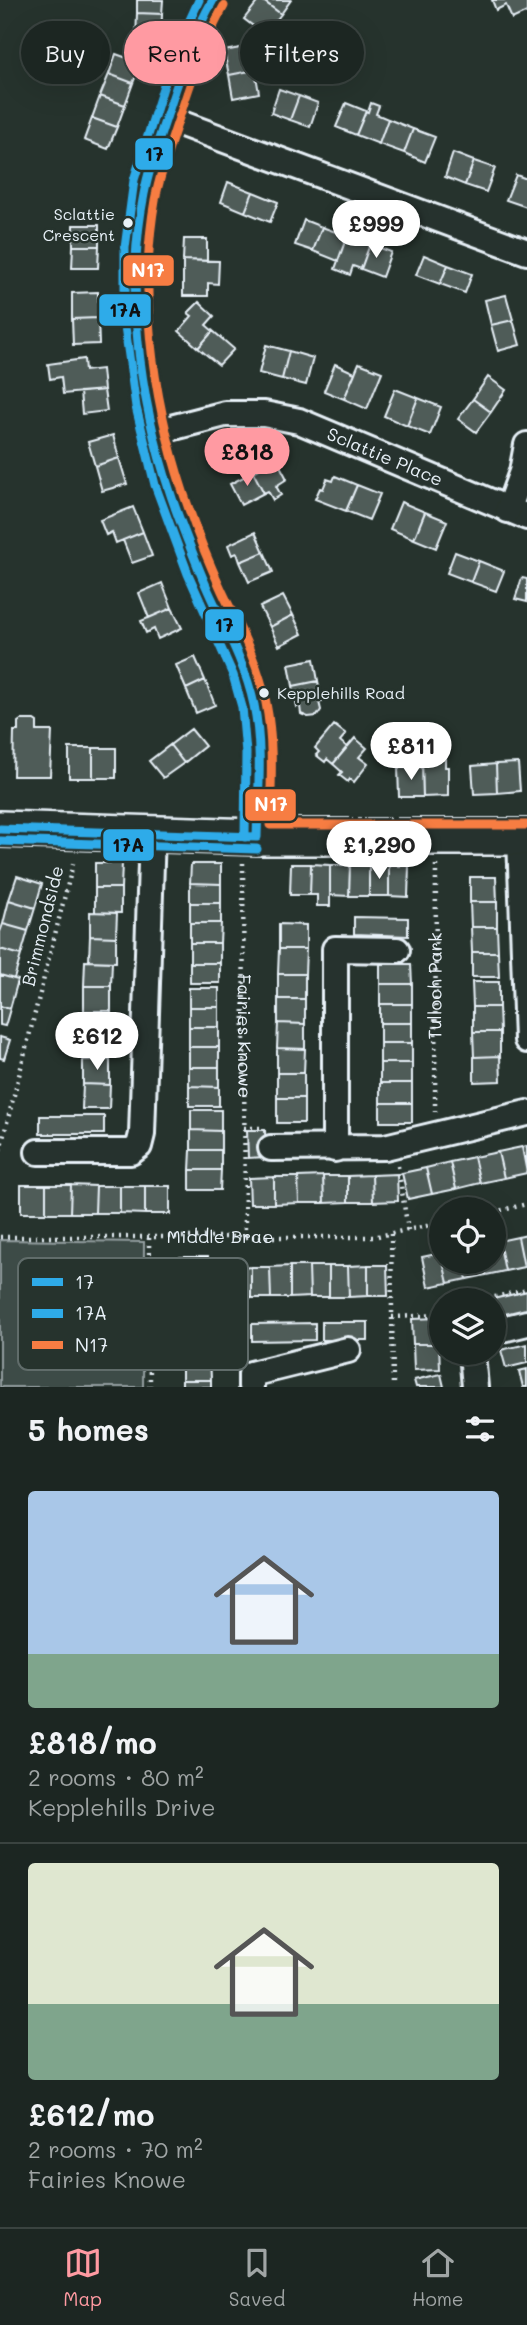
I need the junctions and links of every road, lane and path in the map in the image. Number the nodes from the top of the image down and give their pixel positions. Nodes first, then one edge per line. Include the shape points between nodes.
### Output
1 (213, 0) edge
2 (166, 118) junction
3 (527, 252) edge
4 (155, 432) junction
5 (527, 445) edge
6 (517, 513) edge
7 (0, 829) edge
8 (81, 831) junction
9 (152, 833) junction
10 (250, 836) junction
11 (437, 837) junction
12 (523, 837) edge
13 (397, 950) dead end
14 (527, 1040) edge
15 (527, 1113) edge
16 (435, 1134) junction
17 (395, 1146) junction
18 (271, 1148) dead end
19 (335, 1149) junction
20 (0, 1150) edge
21 (38, 1152) dead end
22 (527, 1204) edge
23 (506, 1209) edge
24 (429, 1226) edge
25 (408, 1230) junction
26 (391, 1234) junction
27 (245, 1236) junction
28 (0, 1237) edge
29 (149, 1238) junction
30 (149, 1258) edge
31 (527, 1290) edge
32 (506, 1295) edge
33 (429, 1315) edge
34 (392, 1317) junction
35 (527, 1323) edge
36 (506, 1328) edge
37 (348, 1350) dead end
38 (473, 1365) edge
39 (251, 1387) edge
40 (393, 1387) edge
41 (475, 1387) edge

1 - 2 street via 188,50
2 - 3 street
2 - 4 street via 144,196 137,248 139,336
4 - 6 street, Sclattie Place via 225,414 264,414 299,421
4 - 10 street via 170,491 202,577 241,660 254,704 258,762
5 - 6 street
7 - 8 street
8 - 9 street
8 - 20 path, Brimmondside
9 - 10 street
9 - 21 street via 139,1146 131,1152
10 - 11 street
10 - 27 path, Fairies Knowe
11 - 12 street
11 - 16 path, Tulloch Park
12 - 14 street
13 - 19 street via 335,949
15 - 16 street
16 - 17 street
17 - 19 street
17 - 25 path
18 - 19 street
22 - 23 path
24 - 25 path, Middle Brae
25 - 26 path, Middle Brae
26 - 27 path, Middle Brae
26 - 34 path
27 - 29 path, Middle Brae
28 - 29 path, Middle Brae
29 - 30 path
31 - 32 path
33 - 34 path
34 - 40 path
35 - 36 street
37 - 39 street via 251,1374
38 - 41 street

